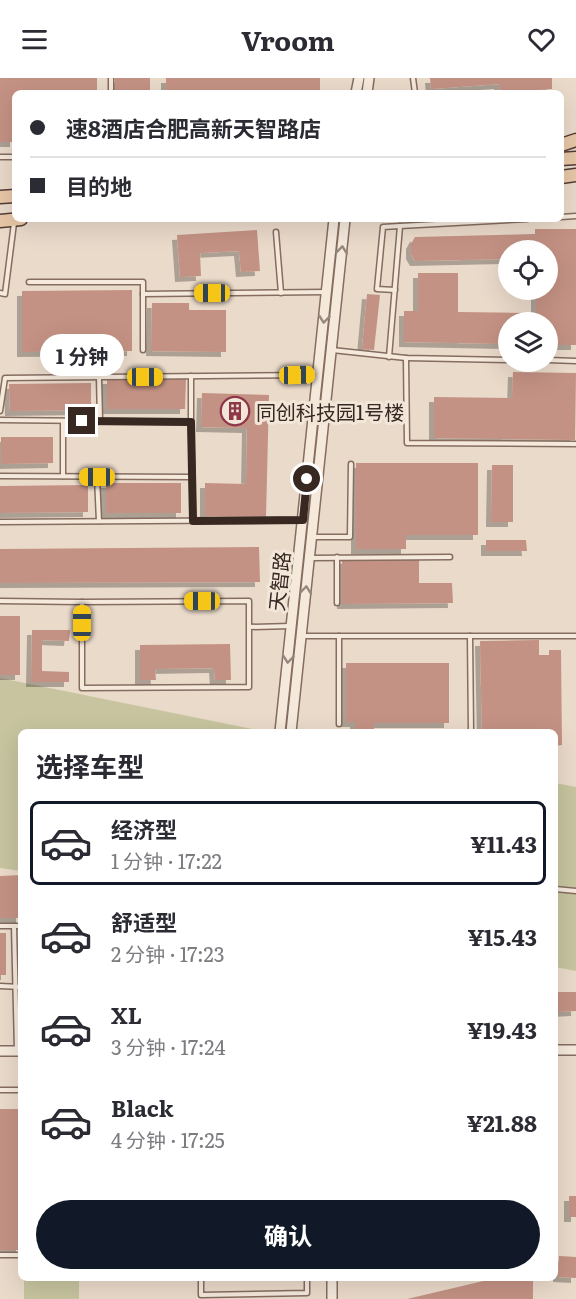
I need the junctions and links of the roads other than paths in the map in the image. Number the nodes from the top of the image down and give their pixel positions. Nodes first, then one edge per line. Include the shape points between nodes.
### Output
1 (17, 222) edge
2 (334, 222) edge
3 (345, 222) edge
4 (473, 222) edge
5 (400, 226) junction
6 (276, 232) dead end
7 (29, 282) dead end
8 (395, 290) junction
9 (281, 292) junction
10 (327, 292) junction
11 (0, 293) edge
12 (143, 294) junction
13 (143, 350) dead end
14 (332, 350) junction
15 (389, 357) junction
16 (406, 358) junction
17 (498, 360) edge
18 (558, 360) edge
19 (576, 361) edge
20 (318, 375) junction
21 (0, 376) edge
22 (191, 376) junction
23 (99, 377) junction
24 (5, 378) junction
25 (1, 404) edge
26 (0, 411) edge
27 (0, 420) edge
28 (63, 421) junction
29 (100, 421) junction
30 (191, 422) junction
31 (576, 444) edge
32 (351, 464) dead end
33 (0, 476) edge
34 (63, 476) junction
35 (97, 477) junction
36 (192, 477) junction
37 (303, 520) junction
38 (99, 521) junction
39 (193, 521) junction
40 (0, 522) edge
41 (312, 537) junction
42 (450, 557) dead end
43 (310, 558) junction
44 (336, 558) junction
45 (0, 601) edge
46 (82, 602) junction
47 (337, 603) dead end
48 (291, 626) junction
49 (249, 627) junction
50 (301, 636) junction
51 (339, 636) junction
52 (470, 636) junction
53 (576, 636) edge
54 (339, 724) dead end
55 (280, 729) edge
56 (291, 729) edge
57 (471, 729) edge
58 (558, 889) edge
59 (576, 891) edge
60 (0, 926) edge
61 (14, 926) junction
62 (18, 926) edge
63 (0, 986) edge
64 (15, 987) junction
65 (18, 1035) edge
66 (558, 1050) edge
67 (576, 1050) edge
68 (0, 1051) edge
69 (18, 1051) edge
70 (0, 1090) edge
71 (18, 1090) edge
72 (0, 1255) edge
73 (18, 1255) edge
74 (201, 1281) edge
75 (307, 1281) edge
76 (332, 1281) edge
77 (332, 1299) edge

1 - 11 lane via 5,294
2 - 10 street, 天智路
14 -> 3 street, 天智路
4 - 5 lane
5 - 8 lane
5 - 8 lane via 383,227 377,289
6 - 9 lane
7 - 12 lane via 143,282
8 - 15 lane
9 - 10 lane
9 - 12 lane
10 -> 20 street, 天智路
12 - 13 lane
14 - 15 lane
14 - 41 street, 天智路
15 - 16 lane
16 - 17 lane
16 - 31 lane via 407,443
18 - 19 lane
20 - 22 lane
20 - 37 street, 天智路
21 - 24 lane
22 - 23 lane
22 - 30 lane
23 - 24 lane
23 - 29 lane
24 - 25 lane
25 - 26 lane
27 - 28 lane
28 - 29 lane
28 - 34 lane
29 - 30 lane
30 - 36 lane
32 - 41 lane via 350,537
33 - 34 lane
34 - 35 lane
35 - 36 lane
35 - 38 lane
36 - 39 lane
37 - 39 lane
37 - 48 street, 天智路
38 - 39 lane
38 - 40 lane
41 - 43 street, 天智路
42 - 44 lane
43 - 44 lane
50 -> 43 street, 天智路
44 - 47 lane
45 - 46 lane
46 - 49 lane via 249,601
46 - 49 lane via 82,688 249,687
48 - 49 lane
48 -> 55 street, 天智路
50 - 51 lane
50 - 56 street, 天智路
51 - 52 lane
51 - 54 lane
52 - 53 lane
52 - 57 lane
58 - 59 lane
60 - 61 lane
61 - 62 lane
61 - 64 lane
63 - 64 lane
64 - 65 lane
66 - 67 street
68 - 69 street
70 - 71 lane
72 - 73 lane
74 - 75 lane via 201,1295 307,1293
76 - 77 street

